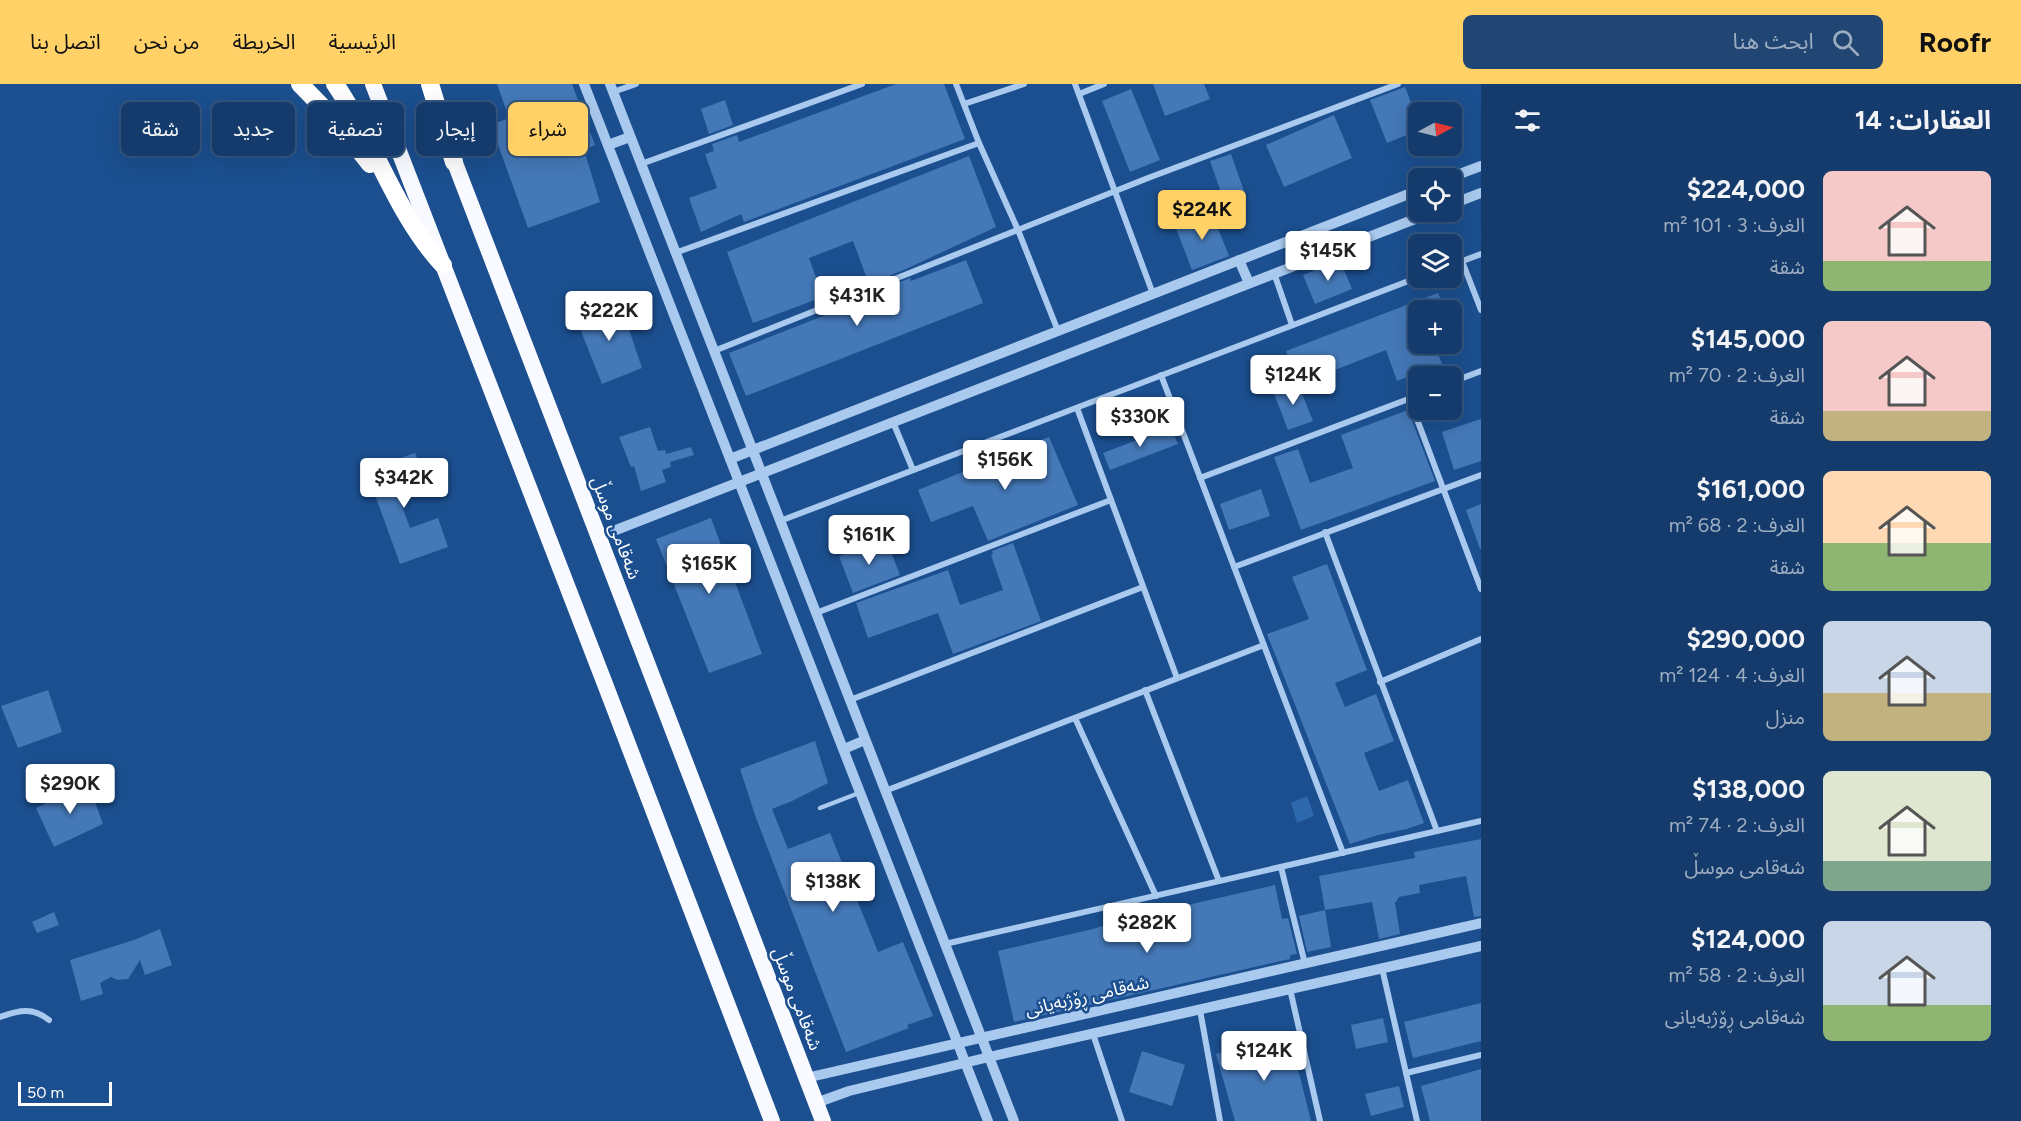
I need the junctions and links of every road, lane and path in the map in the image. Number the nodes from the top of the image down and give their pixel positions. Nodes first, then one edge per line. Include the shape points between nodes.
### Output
1 (300, 84) edge
2 (335, 84) edge
3 (373, 84) edge
4 (424, 84) edge
5 (430, 84) edge
6 (584, 84) edge
7 (636, 84) edge
8 (862, 84) edge
9 (956, 84) edge
10 (1024, 84) edge
11 (1075, 84) edge
12 (1104, 84) edge
13 (1398, 84) edge
14 (611, 88) edge
15 (1079, 94) junction
16 (964, 104) junction
17 (630, 137) junction
18 (979, 143) junction
19 (608, 145) junction
20 (454, 162) junction
21 (641, 164) junction
22 (1481, 166) edge
23 (1462, 173) edge
24 (1115, 191) junction
25 (1481, 193) edge
26 (1408, 194) edge
27 (1462, 200) edge
28 (402, 209) junction
29 (1408, 222) edge
30 (1018, 230) junction
31 (675, 252) junction
32 (1481, 254) edge
33 (1239, 260) junction
34 (1462, 261) joint
35 (443, 265) junction
36 (1274, 273) junction
37 (1408, 281) edge
38 (1249, 283) junction
39 (1153, 294) junction
40 (1481, 310) edge
41 (1292, 326) junction
42 (1058, 331) junction
43 (714, 351) junction
44 (1481, 371) edge
45 (1161, 375) junction
46 (1462, 378) edge
47 (1408, 398) edge
48 (1077, 408) junction
49 (1417, 420) edge
50 (893, 422) junction
51 (752, 450) junction
52 (730, 459) junction
53 (913, 470) junction
54 (761, 473) junction
55 (1481, 475) edge
56 (1200, 478) junction
57 (740, 482) junction
58 (1443, 489) junction
59 (1111, 500) junction
60 (780, 520) junction
61 (1325, 532) junction
62 (598, 537) junction
63 (1234, 567) junction
64 (1143, 587) junction
65 (1481, 589) edge
66 (816, 613) junction
67 (1481, 639) edge
68 (1264, 645) junction
69 (1178, 678) junction
70 (1380, 682) junction
71 (1145, 690) junction
72 (850, 700) junction
73 (1075, 718) junction
74 (865, 740) junction
75 (844, 749) junction
76 (885, 791) junction
77 (860, 792) junction
78 (820, 808) dead end
79 (1481, 821) edge
80 (1437, 831) junction
81 (1342, 853) junction
82 (1281, 867) junction
83 (1219, 881) junction
84 (1156, 896) junction
85 (1481, 923) edge
86 (1461, 927) junction
87 (945, 944) junction
88 (1481, 946) edge
89 (1467, 949) junction
90 (1305, 963) junction
91 (1382, 968) junction
92 (1290, 990) junction
93 (1200, 1010) junction
94 (0, 1017) edge
95 (49, 1020) dead end
96 (1093, 1035) junction
97 (981, 1038) junction
98 (958, 1044) junction
99 (1481, 1056) edge
100 (989, 1057) junction
101 (966, 1063) junction
102 (844, 1070) junction
103 (1406, 1073) junction
104 (806, 1078) junction
105 (849, 1091) junction
106 (816, 1103) junction
107 (772, 1121) edge
108 (823, 1121) edge
109 (988, 1121) edge
110 (1014, 1121) edge
111 (1122, 1121) edge
112 (1220, 1121) edge
113 (1320, 1121) edge
114 (1418, 1121) edge

1 - 28 highway via 349,135
2 - 28 highway
3 - 35 highway
4 - 20 highway, شەقامی موسڵ
5 - 20 highway
6 - 19 street
7 - 14 street
8 - 21 street
9 - 16 street
10 - 16 street
11 - 15 street
12 - 15 street
13 - 24 street
14 - 17 street
15 - 24 street
16 - 18 street
17 - 19 street
17 - 21 street
18 - 30 street
18 - 31 street
19 - 52 street
20 - 62 highway, شەقامی موسڵ
21 - 31 street
22 - 23 street
24 - 30 street
24 - 39 street
25 - 27 street
26 - 33 street
28 - 35 highway
29 - 36 street
30 - 42 street
30 - 43 street
31 - 43 street
32 - 34 street
33 - 38 street
33 - 39 street
34 - 40 street
35 - 107 highway
36 - 38 street
36 - 41 street
37 - 41 street
38 - 50 street
39 - 42 street
41 - 45 street
42 - 51 street
43 - 51 street
44 - 46 street
45 - 48 street
45 - 56 street
47 - 56 street
48 - 53 street
48 - 59 street
49 - 58 street
50 - 53 street
50 - 54 street
51 - 52 street
51 - 54 street
52 - 57 street
53 - 60 street
54 - 57 street
54 - 60 street
55 - 58 street
56 - 63 street
57 - 62 street
57 - 75 street
58 - 61 street
58 - 65 street
59 - 64 street
59 - 66 street
60 - 66 street
61 - 63 street
61 - 70 street
62 - 104 highway, شەقامی موسڵ
63 - 68 street
64 - 69 street
64 - 72 street
66 - 72 street
67 - 70 street
68 - 69 street
68 - 81 street
69 - 71 street
70 - 80 street
71 - 73 street
71 - 83 street
72 - 74 street
73 - 76 street
73 - 84 street
74 - 75 street
74 - 76 street
75 - 77 street
76 - 87 street
77 - 78 lane
77 - 98 street
79 - 80 street
80 - 81 street
81 - 82 street
82 - 83 street
82 - 90 street
83 - 84 street
84 - 87 street
85 - 86 street, شەقامی ڕۆژبەیانی
86 - 89 street
86 - 90 street, شەقامی ڕۆژبەیانی
87 - 97 street
88 - 89 street
89 - 91 street
90 - 97 street, شەقامی ڕۆژبەیانی
91 - 92 street
91 - 103 street
92 - 93 street
92 - 113 street
93 - 96 street
93 - 112 street
94 - 95 street via 30,1010
96 - 100 street
96 - 111 street
97 - 98 street, شەقامی ڕۆژبەیانی
97 - 100 street
98 - 101 street
98 - 102 street, شەقامی ڕۆژبەیانی
99 - 103 street
100 - 101 street
100 - 110 street
101 - 105 street
101 - 109 street
102 - 104 street, شەقامی ڕۆژبەیانی
102 - 105 street
103 - 114 street
104 - 106 highway, شەقامی موسڵ
105 - 106 street
106 - 108 highway, شەقامی موسڵ

